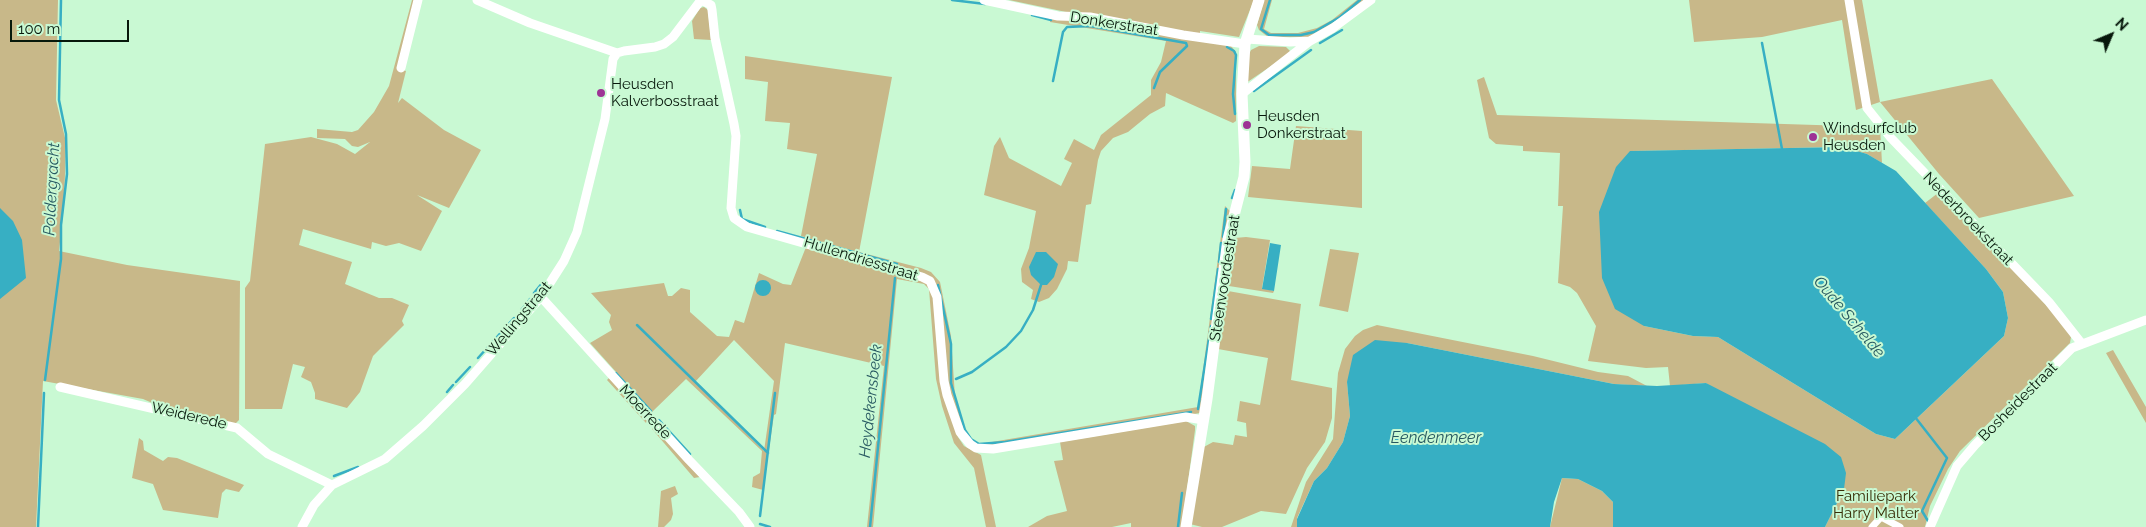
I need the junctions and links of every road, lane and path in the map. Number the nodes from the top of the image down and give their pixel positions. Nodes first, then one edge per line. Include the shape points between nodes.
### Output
1 (418, 0) edge
2 (477, 0) edge
3 (701, 0) edge
4 (984, 0) edge
5 (1259, 0) edge
6 (1371, 0) edge
7 (1849, 0) edge
8 (1246, 41) junction
9 (1310, 41) junction
10 (617, 53) junction
11 (400, 68) dead end
12 (1242, 94) junction
13 (541, 297) junction
14 (2146, 320) edge
15 (2082, 344) junction
16 (60, 387) dead end
17 (1203, 420) junction
18 (332, 485) junction
19 (302, 527) edge
20 (750, 527) edge
21 (1186, 527) edge
22 (1872, 527) edge
23 (1900, 527) edge
24 (1930, 527) edge

1 - 11 street
2 - 10 street via 530,23
3 - 10 street via 664,44
3 - 17 street, Hullendriesstraat via 711,5 734,124 732,215 748,226 930,281 937,297 944,381 960,432 970,444 976,448 993,449 1186,418
4 - 8 street, Donkerstraat via 1058,16 1090,17 1183,35
5 - 8 street, Steenvoordestraat
6 - 9 street
7 - 15 street, Nederbroekstraat via 1867,108 1891,138 2049,302
8 - 9 street, Donkerstraat
8 - 12 street, Steenvoordestraat
9 - 12 street
10 - 13 street, Wellingstraat via 613,59 605,119 578,232
12 - 17 street, Steenvoordestraat via 1244,177 1228,239
13 - 18 street, Wellingstraat via 465,384 399,448 370,469
13 - 20 street, Moerrede via 740,512
14 - 15 street, Bosheidestraat
15 - 24 street, Bosheidestraat via 2072,348 1957,466
16 - 18 street, Weiderede via 237,428 268,454
17 - 21 street, Steenvoordestraat
18 - 19 street, Wellingstraat via 314,505
22 - 23 street via 1881,517

